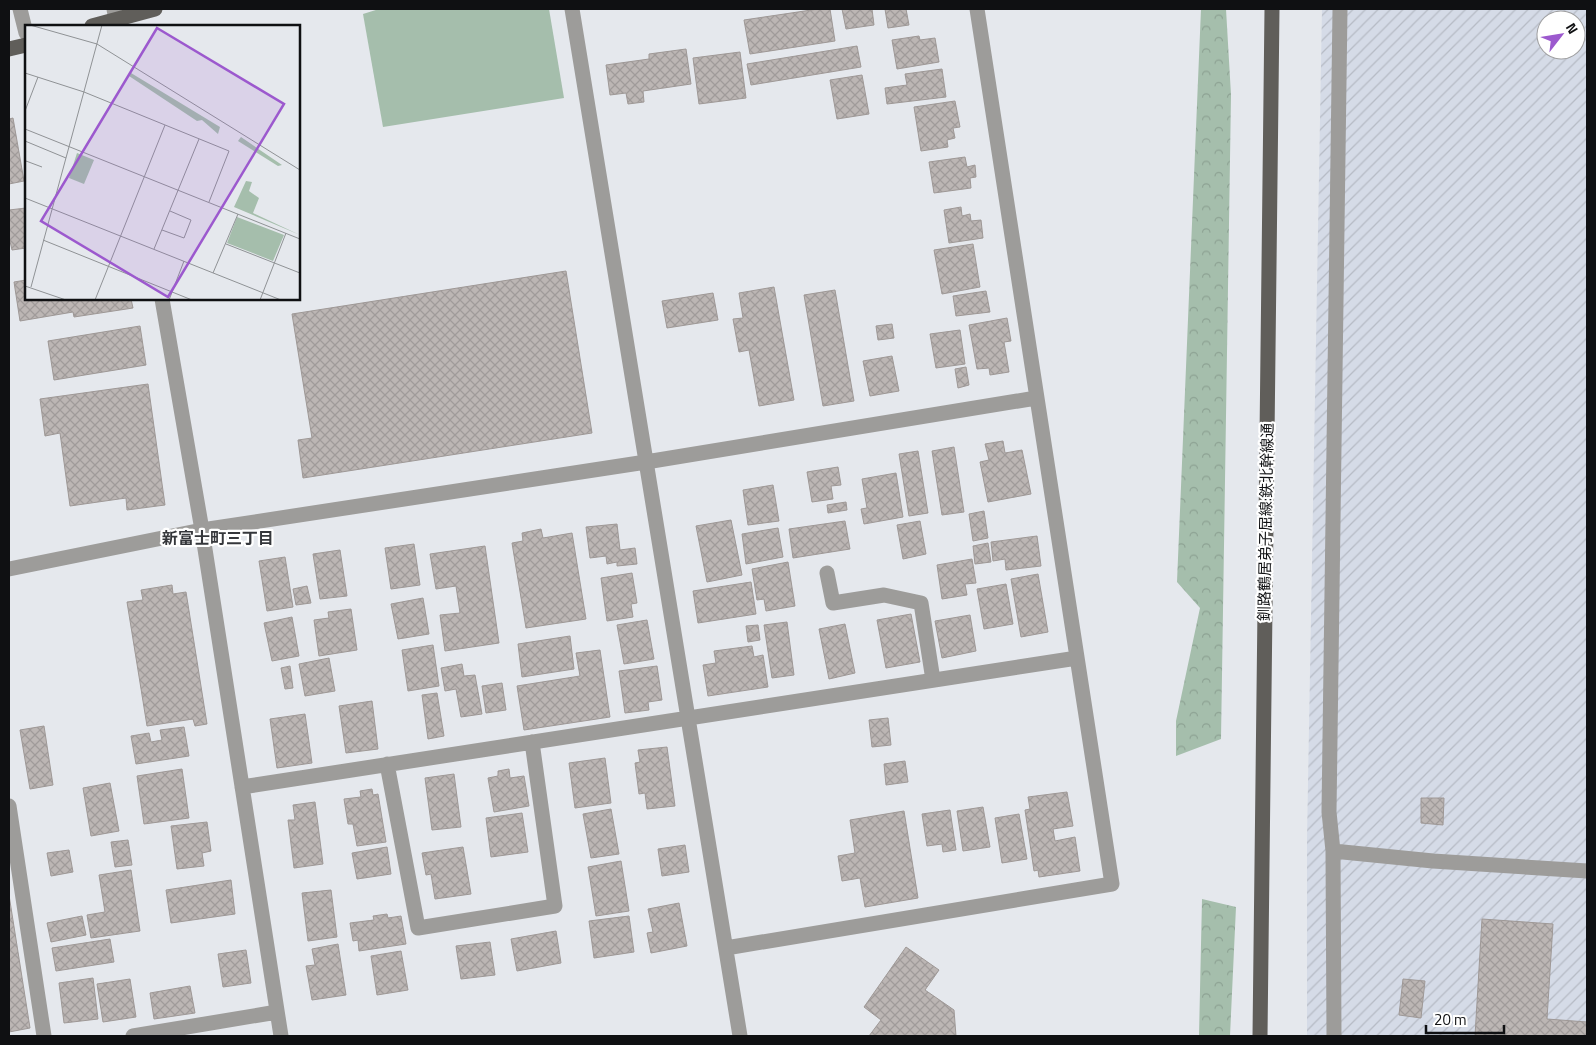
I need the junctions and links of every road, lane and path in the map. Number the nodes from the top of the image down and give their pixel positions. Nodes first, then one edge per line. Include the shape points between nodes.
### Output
1 (20, 9) edge
2 (154, 9) edge
3 (572, 9) edge
4 (976, 9) edge
5 (1272, 9) edge
6 (1340, 9) edge
7 (115, 18) edge
8 (95, 25) edge
9 (25, 29) edge
10 (25, 44) edge
11 (9, 49) edge
12 (162, 300) edge
13 (1036, 398) junction
14 (646, 462) junction
15 (202, 530) junction
16 (9, 569) edge
17 (827, 573) dead end
18 (1077, 658) junction
19 (933, 680) junction
20 (687, 718) junction
21 (532, 742) junction
22 (387, 764) junction
23 (242, 787) junction
24 (9, 806) edge
25 (1333, 851) junction
26 (1587, 871) edge
27 (726, 948) junction
28 (277, 1012) junction
29 (44, 1036) edge
30 (133, 1036) edge
31 (281, 1036) edge
32 (740, 1036) edge
33 (1260, 1036) edge
34 (1334, 1036) edge

1 - 9 street
2 - 7 main road
3 - 14 street
4 - 13 street
5 - 33 main road, 釧路鶴居弟子屈線:鉄北幹線通
6 - 25 street via 1328,812
7 - 8 main road
10 - 11 main road
12 - 15 street
13 - 14 street
13 - 18 street
14 - 15 street
14 - 20 street
15 - 16 street
15 - 23 street
17 - 19 street via 833,603 884,595 921,603
18 - 19 street
18 - 27 street via 1112,884
19 - 20 street
20 - 21 street
20 - 27 street
21 - 22 street
21 - 22 street via 555,906 418,928
22 - 23 street
23 - 28 street
24 - 29 street
25 - 26 street
25 - 34 street
27 - 32 street
28 - 30 street
28 - 31 street

